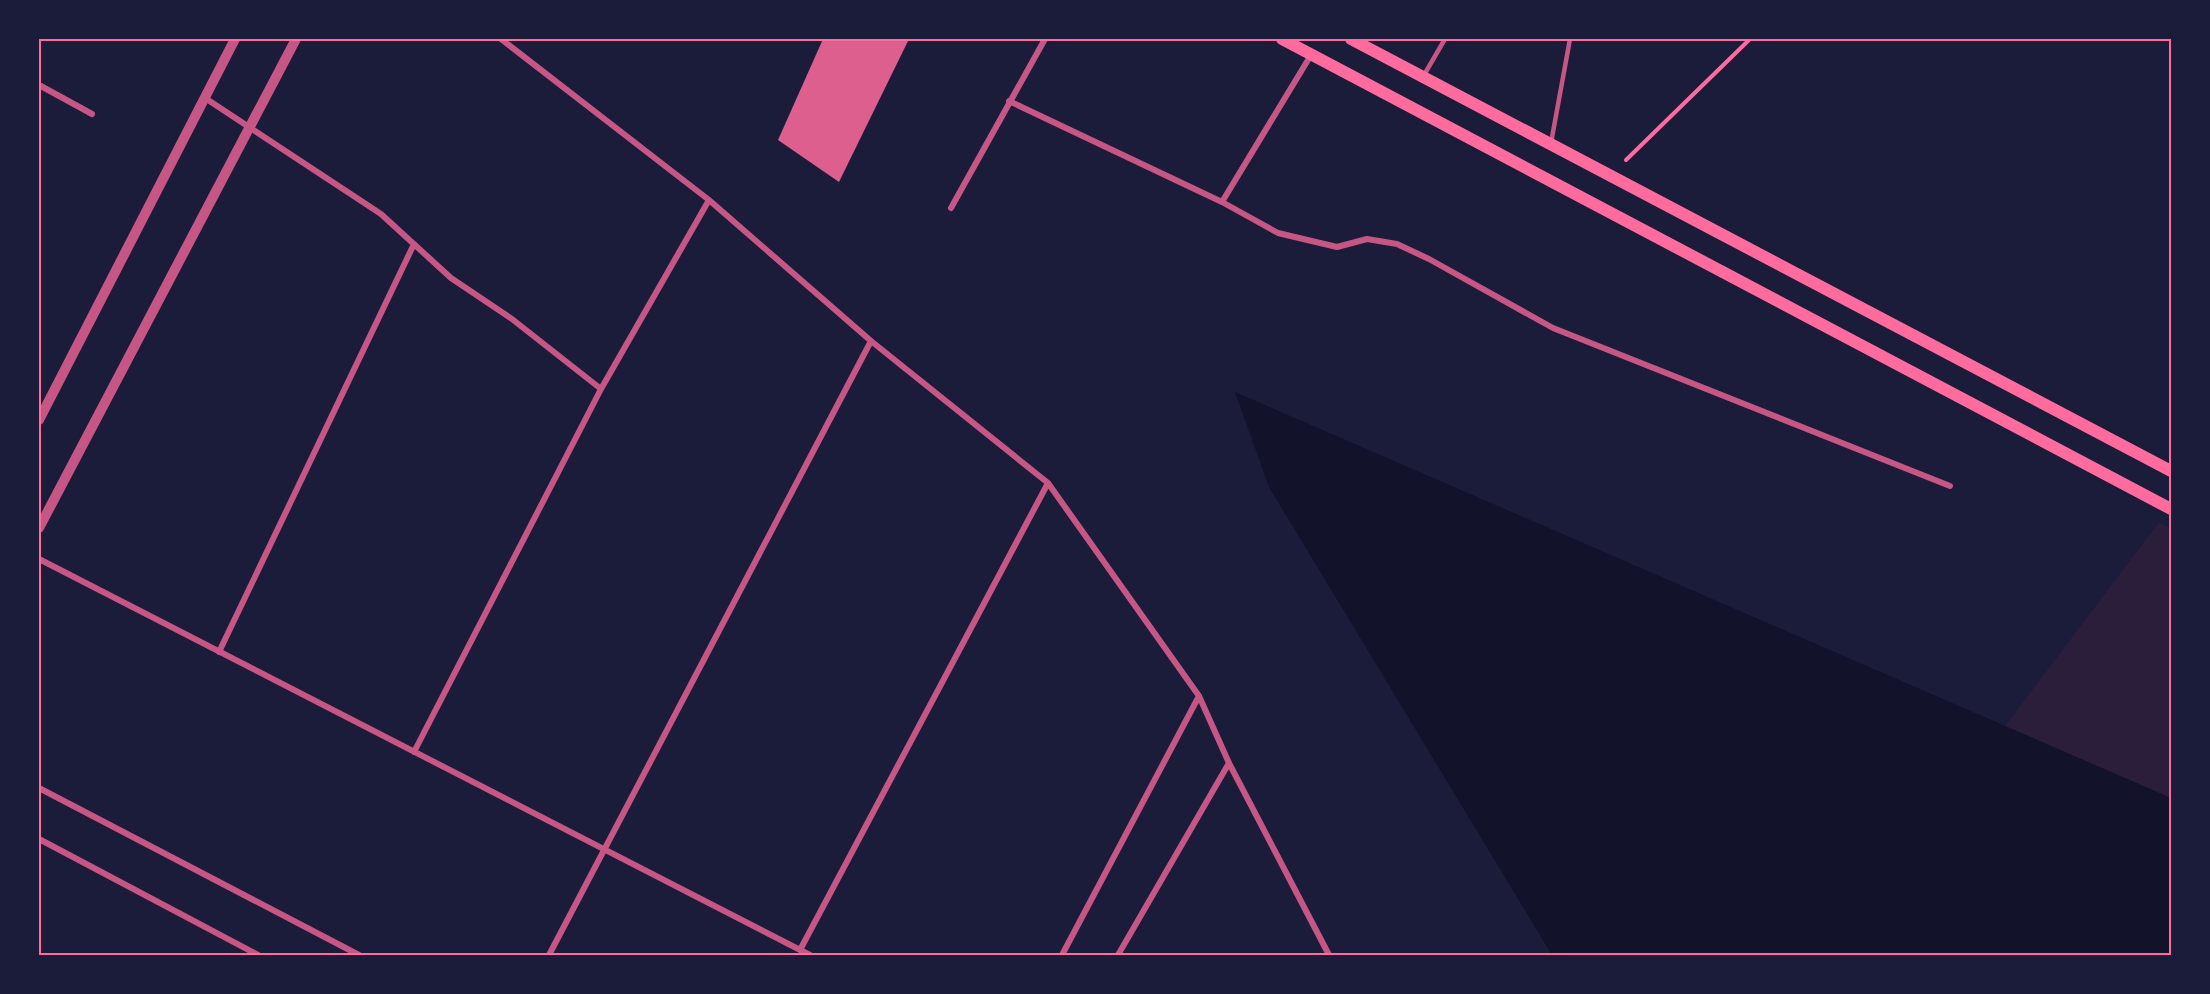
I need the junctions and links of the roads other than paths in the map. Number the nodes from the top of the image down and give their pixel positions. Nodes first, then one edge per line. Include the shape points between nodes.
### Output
1 (235, 39) edge
2 (296, 39) edge
3 (501, 39) edge
4 (1045, 39) edge
5 (1282, 39) edge
6 (1351, 39) edge
7 (1445, 39) edge
8 (1570, 39) edge
9 (1311, 55) junction
10 (1422, 77) junction
11 (39, 85) edge
12 (205, 98) junction
13 (1009, 101) junction
14 (92, 114) dead end
15 (248, 128) junction
16 (1551, 145) junction
17 (709, 200) junction
18 (1222, 202) junction
19 (951, 208) dead end
20 (414, 244) junction
21 (871, 340) junction
22 (601, 389) junction
23 (39, 420) edge
24 (2171, 471) edge
25 (1048, 483) junction
26 (1950, 486) dead end
27 (2171, 509) edge
28 (39, 528) edge
29 (39, 559) edge
30 (219, 652) junction
31 (1199, 696) junction
32 (414, 752) junction
33 (1229, 763) junction
34 (39, 788) edge
35 (39, 840) edge
36 (604, 849) junction
37 (800, 950) junction
38 (258, 955) edge
39 (359, 955) edge
40 (549, 955) edge
41 (810, 955) edge
42 (1062, 955) edge
43 (1118, 955) edge
44 (1329, 955) edge

1 - 12 street
2 - 15 street
3 - 17 street
4 - 13 street
5 - 9 main road
6 - 10 main road
7 - 10 lane
8 - 16 lane
9 - 18 street
9 - 27 main road
10 - 16 main road
11 - 14 street
12 - 15 street
12 - 23 street
13 - 18 street
13 - 19 street
15 - 20 street via 381,214
15 - 28 street
16 - 24 main road
17 - 21 street
17 - 22 street
18 - 26 street via 1278,233 1337,247 1367,238 1397,243 1553,328
20 - 22 street via 451,278 512,319
20 - 30 street
21 - 25 street
21 - 36 street
22 - 32 street
25 - 31 street
25 - 37 street
29 - 30 street
30 - 32 street
31 - 33 street
31 - 42 street
32 - 36 street
33 - 43 street
33 - 44 street
34 - 39 street
35 - 38 street
36 - 37 street
36 - 40 street
37 - 41 street

